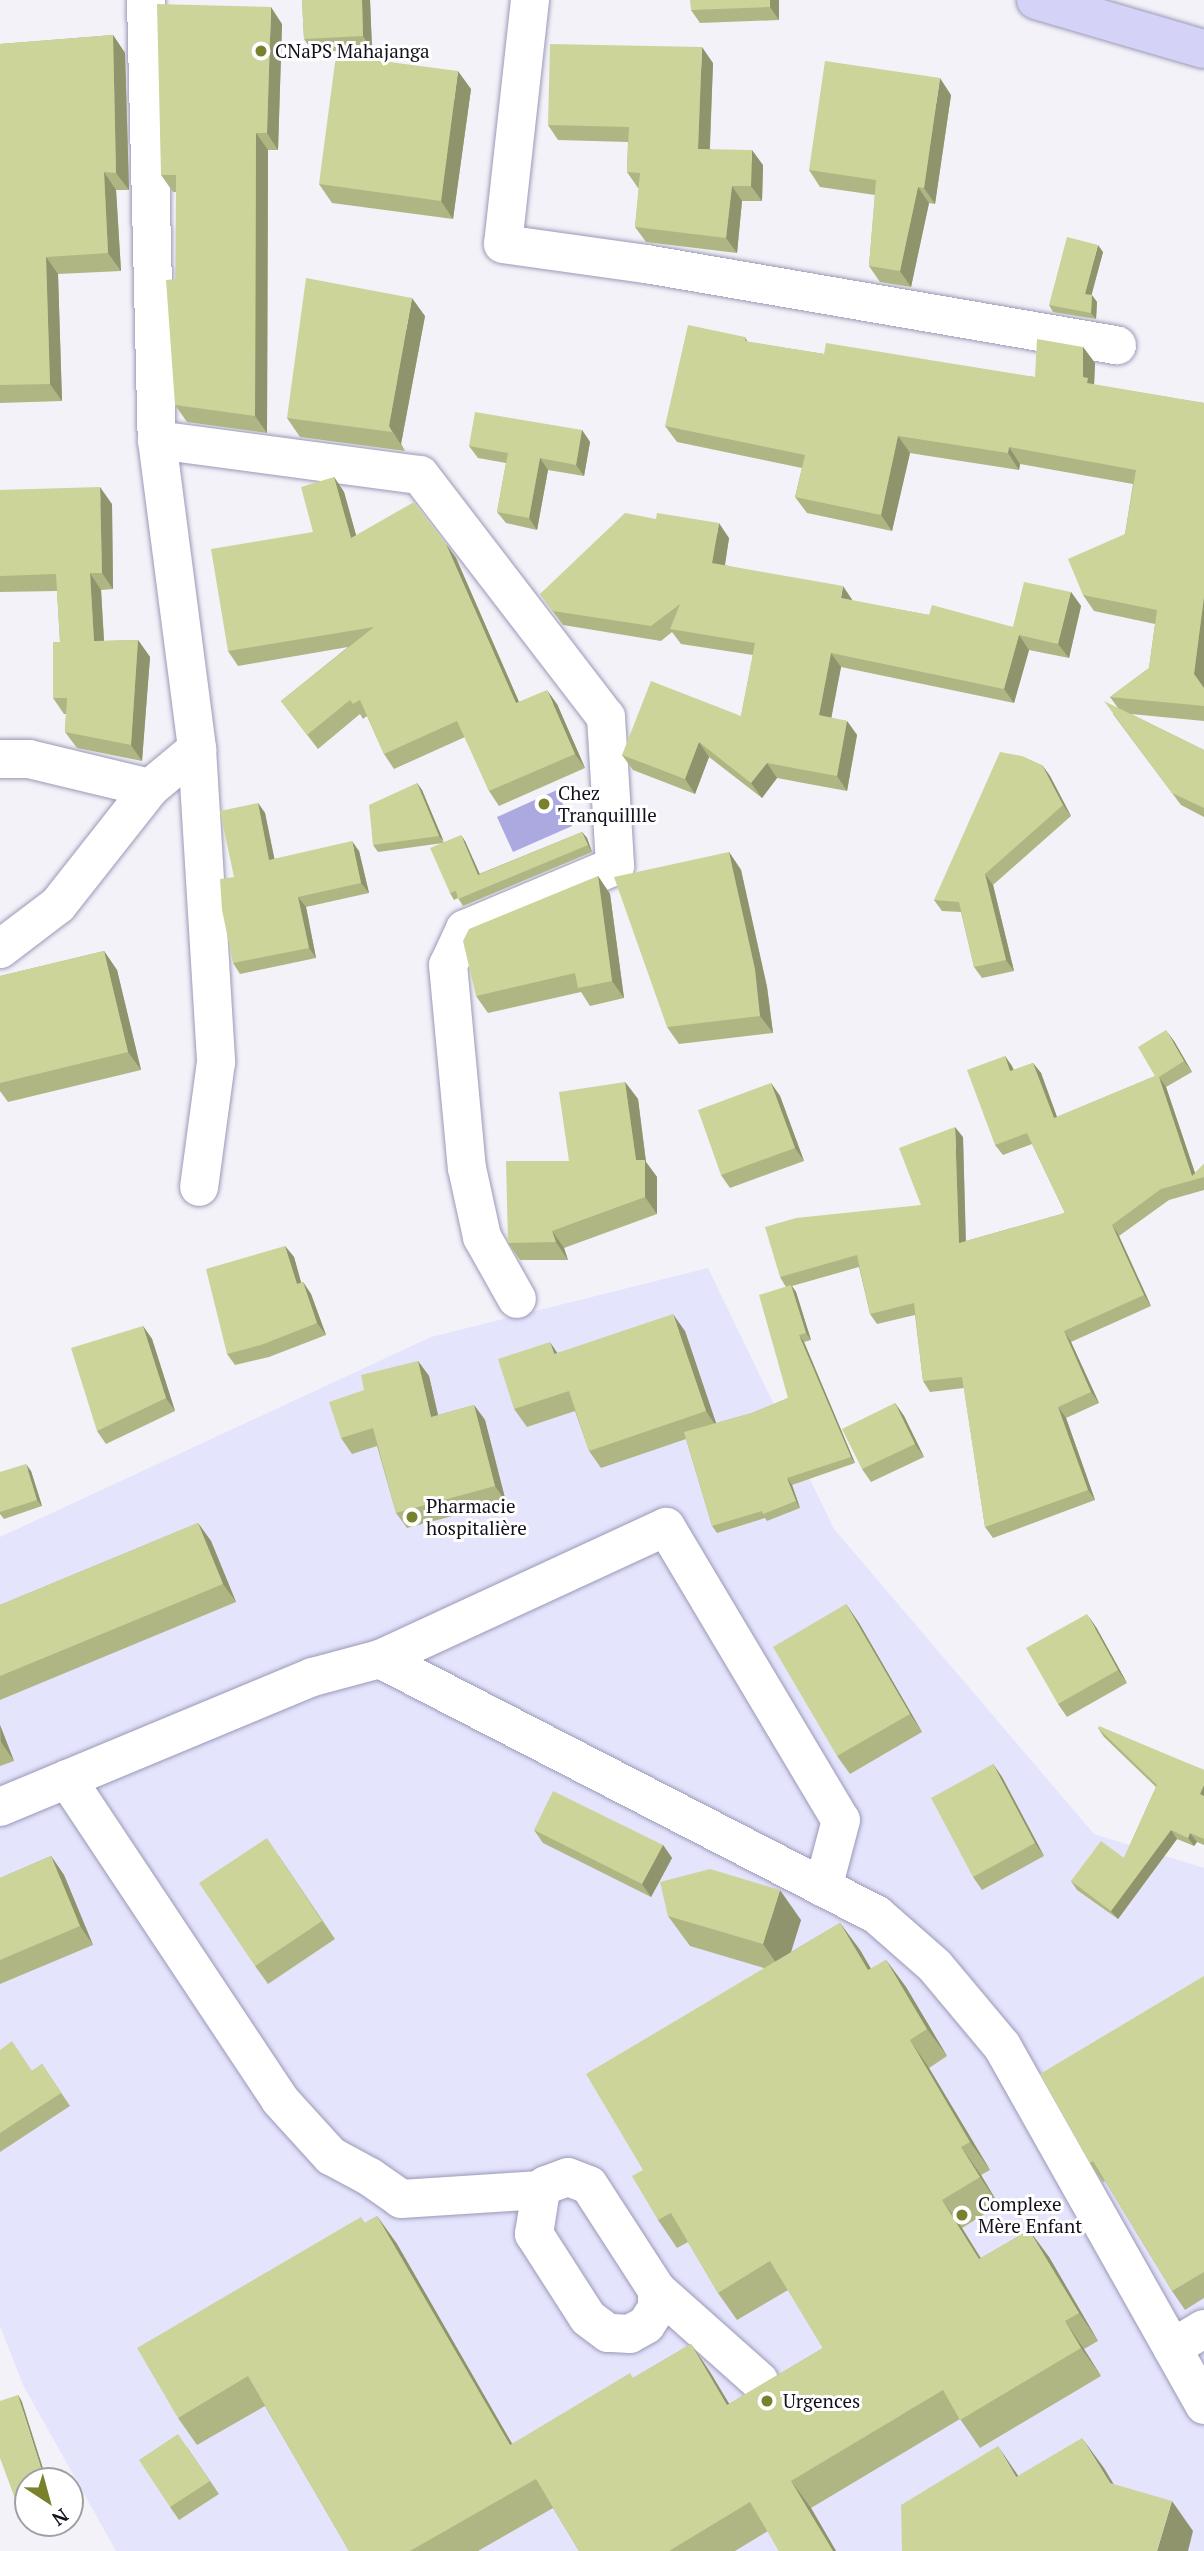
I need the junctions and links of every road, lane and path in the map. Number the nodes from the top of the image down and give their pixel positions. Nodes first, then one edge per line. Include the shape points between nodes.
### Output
1 (146, 0) edge
2 (530, 0) edge
3 (1036, 0) edge
4 (1204, 49) edge
5 (1117, 345) dead end
6 (157, 440) junction
7 (197, 749) junction
8 (0, 759) edge
9 (150, 788) junction
10 (0, 949) edge
11 (199, 1187) dead end
12 (517, 1299) dead end
13 (380, 1659) junction
14 (67, 1779) junction
15 (0, 1807) edge
16 (823, 1888) junction
17 (541, 2190) junction
18 (657, 2290) junction
19 (1188, 2339) edge
20 (758, 2381) dead end
21 (1204, 2405) edge

1 - 6 street
2 - 5 street via 503,244
3 - 4 main road
6 - 7 street
6 - 12 street via 420,475 606,717 615,866 465,929 448,965 467,1168 482,1237
7 - 9 street
7 - 11 street via 216,1062
8 - 9 street via 29,759
9 - 10 street via 58,905
13 - 14 street via 313,1676
13 - 16 street
13 - 16 street via 666,1527 841,1821
14 - 15 street
14 - 17 street via 280,2100 331,2156 401,2199
16 - 19 street via 877,1915 935,1966 1002,2046
17 - 18 street via 568,2177 589,2185
17 - 18 street via 534,2234 588,2318 608,2333 630,2334 646,2325 657,2308
18 - 20 street
19 - 21 street

